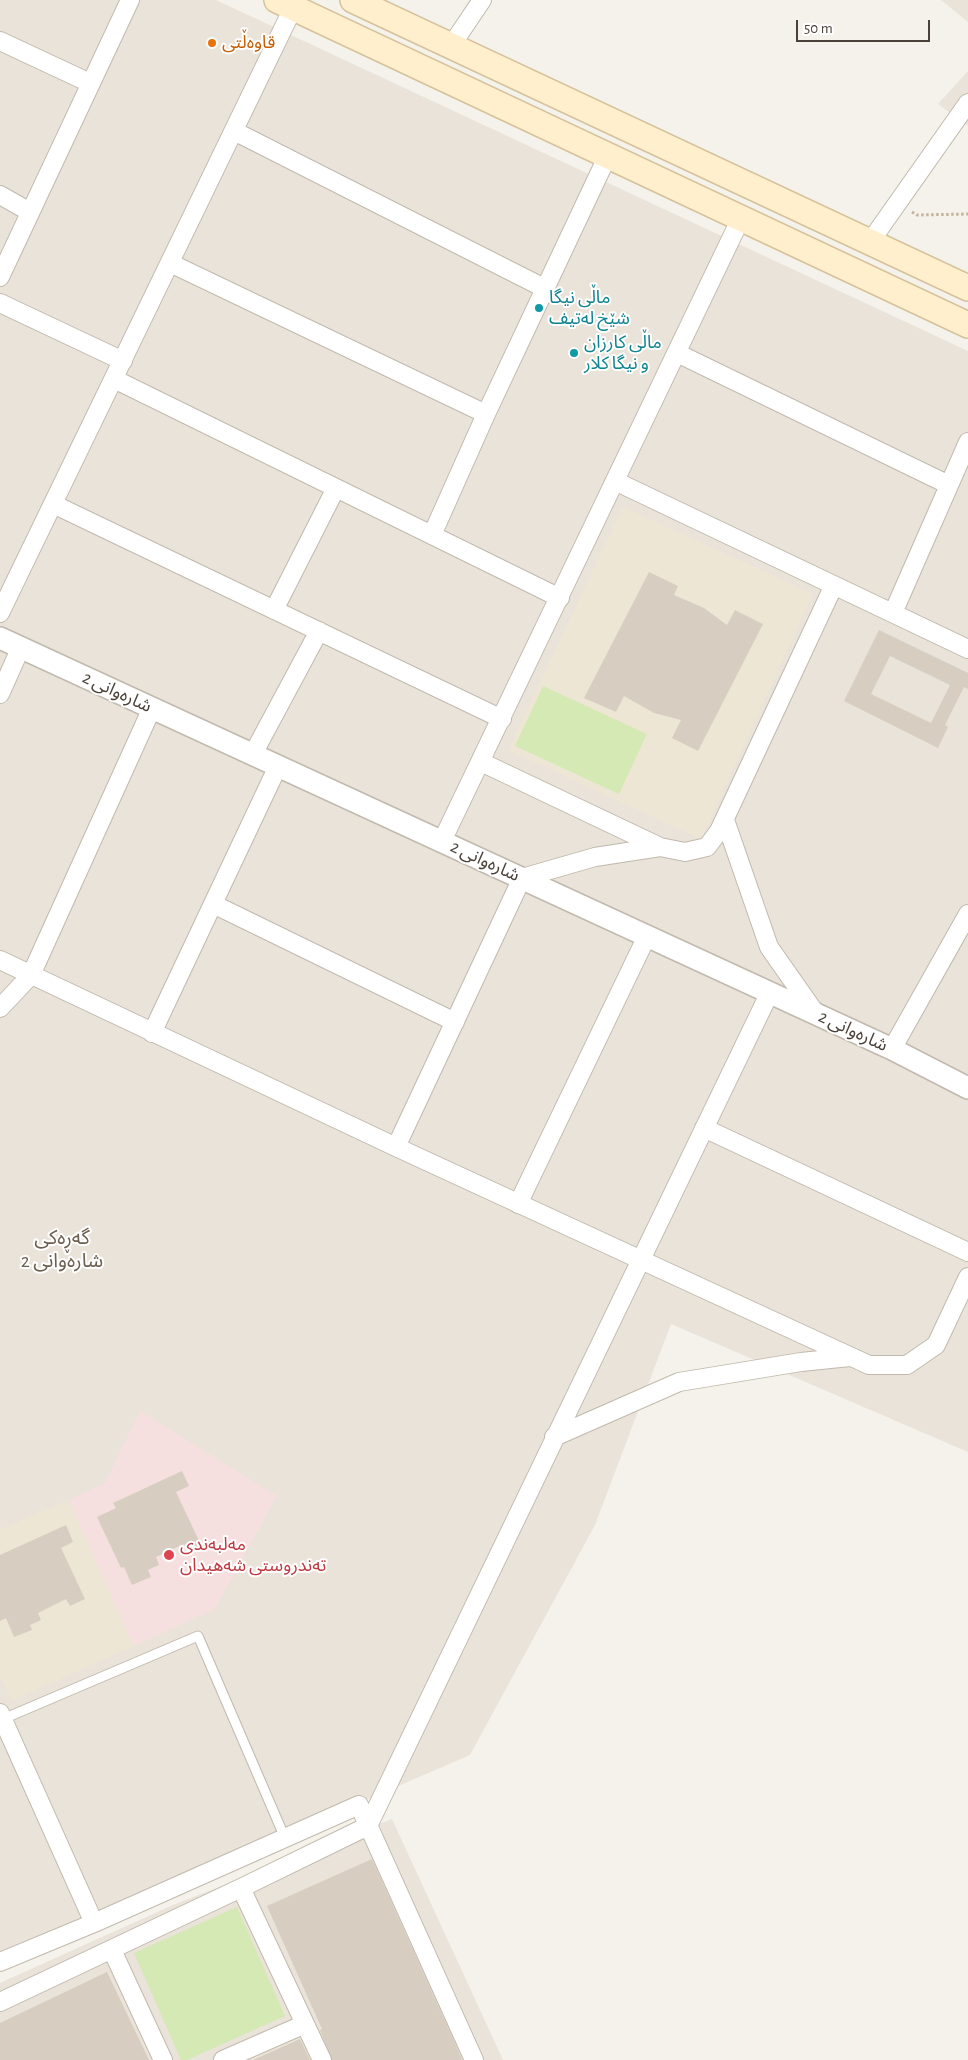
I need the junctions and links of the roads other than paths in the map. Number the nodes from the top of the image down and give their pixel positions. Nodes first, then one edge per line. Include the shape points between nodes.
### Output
1 (130, 0) edge
2 (353, 0) edge
3 (482, 0) edge
4 (285, 4) edge
5 (0, 41) edge
6 (451, 46) junction
7 (90, 83) junction
8 (968, 103) edge
9 (962, 124) edge
10 (234, 130) junction
11 (634, 131) junction
12 (613, 157) junction
13 (692, 158) junction
14 (679, 188) junction
15 (0, 195) edge
16 (30, 212) junction
17 (741, 218) junction
18 (870, 242) junction
19 (170, 263) junction
20 (0, 277) edge
21 (544, 288) junction
22 (968, 288) edge
23 (0, 303) edge
24 (968, 325) edge
25 (676, 353) junction
26 (123, 360) junction
27 (114, 379) junction
28 (486, 414) junction
29 (968, 442) edge
30 (615, 481) junction
31 (949, 485) junction
32 (336, 488) junction
33 (54, 504) junction
34 (432, 535) junction
35 (834, 585) junction
36 (560, 598) junction
37 (274, 610) junction
38 (0, 613) edge
39 (893, 613) junction
40 (319, 631) junction
41 (0, 638) edge
42 (21, 647) junction
43 (968, 649) edge
44 (0, 694) edge
45 (152, 708) junction
46 (502, 719) junction
47 (252, 754) junction
48 (481, 762) junction
49 (278, 766) junction
50 (725, 820) junction
51 (442, 842) junction
52 (660, 847) junction
53 (522, 878) junction
54 (213, 904) junction
55 (968, 914) edge
56 (647, 936) junction
57 (0, 960) edge
58 (32, 975) junction
59 (770, 992) junction
60 (0, 1008) edge
61 (816, 1014) junction
62 (454, 1022) junction
63 (152, 1033) junction
64 (892, 1049) junction
65 (968, 1088) edge
66 (704, 1128) junction
67 (396, 1147) junction
68 (518, 1204) junction
69 (968, 1252) edge
70 (640, 1260) junction
71 (968, 1278) edge
72 (851, 1357) junction
73 (554, 1437) junction
74 (2, 1716) edge
75 (368, 1826) junction
76 (285, 1838) junction
77 (241, 1888) junction
78 (94, 1922) junction
79 (112, 1950) junction
80 (0, 1962) edge
81 (0, 2002) edge
82 (305, 2024) junction
83 (164, 2060) edge
84 (223, 2060) edge
85 (322, 2060) edge
86 (474, 2060) edge

1 - 7 street
2 - 6 main road
3 - 6 street
4 - 10 street
4 - 12 main road
5 - 7 street
6 - 11 main road
7 - 16 street
8 - 9 street
9 - 18 street via 898,202
10 - 19 street
10 - 21 street
11 - 12 main road via 637,144 631,155
11 - 13 main road
12 - 14 main road
12 - 21 street
13 - 14 main road via 680,167 676,182
13 - 18 main road
14 - 17 main road
15 - 16 street
16 - 20 street
17 - 24 main road
17 - 25 street
18 - 22 main road
19 - 26 street
19 - 28 street
21 - 28 street
23 - 26 street
25 - 30 street
25 - 31 street
26 - 27 street
27 - 32 street
27 - 33 street
28 - 34 street
29 - 31 street
30 - 35 street
30 - 36 street
31 - 39 street
32 - 34 street
32 - 37 street
33 - 37 street
33 - 38 street
34 - 36 street
35 - 39 street
35 - 50 street
36 - 46 street
37 - 40 street
39 - 43 street
40 - 46 street
40 - 47 street
41 - 42 street, شارەوانی 2
42 - 44 street
42 - 45 street, شارەوانی 2
45 - 47 street, شارەوانی 2
45 - 58 street
46 - 48 street
47 - 49 street, شارەوانی 2
48 - 51 street
48 - 52 street
49 - 51 street, شارەوانی 2
49 - 54 street
50 - 52 street via 707,847 685,852
50 - 61 street via 769,947
51 - 53 street, شارەوانی 2
52 - 53 street via 595,857
53 - 56 street, شارەوانی 2
53 - 62 street
54 - 62 street
54 - 63 street
55 - 64 street
56 - 59 street, شارەوانی 2
56 - 68 street
57 - 58 street
58 - 60 street
58 - 63 street
59 - 61 street, شارەوانی 2
59 - 66 street
61 - 64 street, شارەوانی 2
62 - 67 street
63 - 67 street
64 - 65 street, شارەوانی 2
66 - 69 street
66 - 70 street
67 - 68 street
68 - 70 street
70 - 72 street
70 - 73 street
71 - 72 street via 936,1345 907,1365 869,1365
72 - 73 street via 680,1382
73 - 75 street
74 - 76 lane via 198,1636
74 - 78 street
75 - 76 street via 359,1805
75 - 77 street
75 - 86 street
76 - 78 street
77 - 79 street
77 - 82 street
78 - 80 street
79 - 81 street
79 - 83 street
82 - 84 street
82 - 85 street

